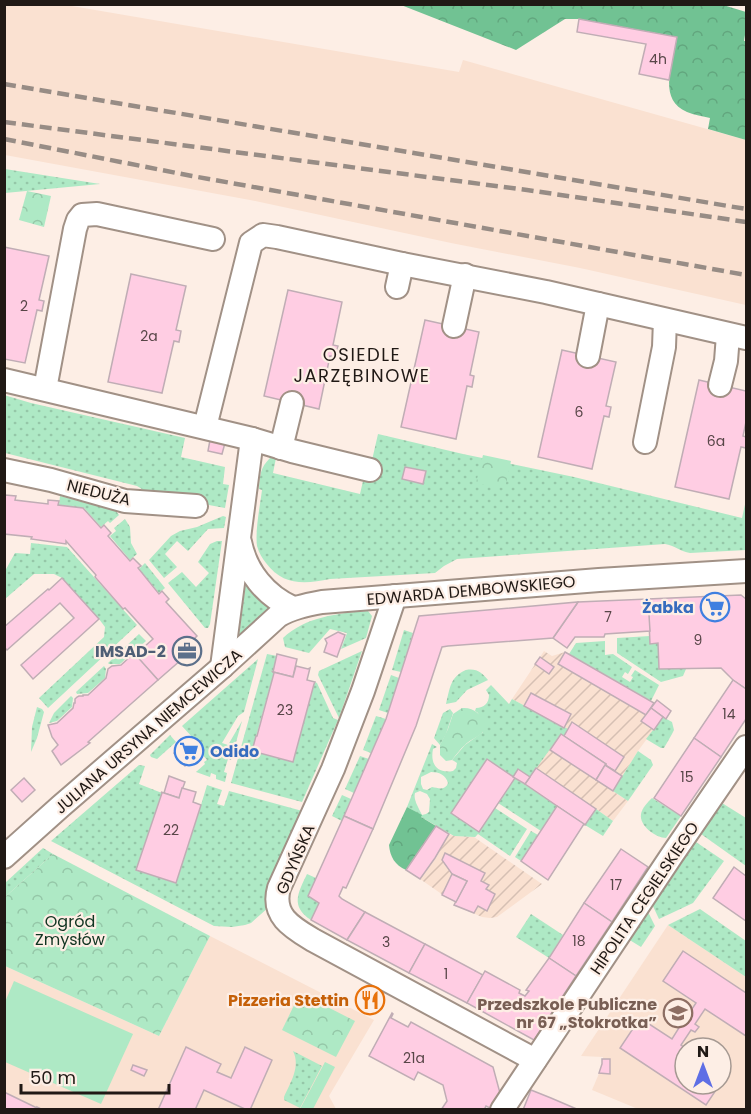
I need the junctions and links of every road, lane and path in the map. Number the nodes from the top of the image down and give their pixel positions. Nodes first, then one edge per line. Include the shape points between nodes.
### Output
1 (213, 239) dead end
2 (402, 264) junction
3 (465, 275) junction
4 (397, 287) dead end
5 (598, 304) junction
6 (665, 320) junction
7 (454, 326) dead end
8 (738, 336) edge
9 (588, 356) dead end
10 (4, 380) edge
11 (720, 385) dead end
12 (45, 390) junction
13 (292, 403) dead end
14 (205, 427) junction
15 (252, 439) junction
16 (645, 442) dead end
17 (281, 448) junction
18 (4, 470) edge
19 (370, 470) dead end
20 (196, 506) dead end
21 (239, 533) junction
22 (747, 571) edge
23 (395, 596) junction
24 (293, 608) junction
25 (222, 667) junction
26 (747, 747) edge
27 (4, 857) edge
28 (535, 1060) junction
29 (502, 1110) edge

1 - 12 street via 97,214 82,215 75,229
2 - 3 street
2 - 4 street
2 - 14 street via 277,237 263,236 251,243
3 - 5 street
3 - 7 street
5 - 6 street
5 - 9 street
6 - 8 street
6 - 16 street via 664,347
8 - 11 street
10 - 12 street
12 - 14 street
13 - 17 street
14 - 15 street
15 - 17 street
15 - 21 street
17 - 19 street
18 - 20 street, NIEDUŻA via 125,501
21 - 24 street via 243,555 257,580 268,593
21 - 25 street
22 - 23 street, EDWARDA DEMBOWSKIEGO
23 - 24 street, EDWARDA DEMBOWSKIEGO
23 - 28 street, GDYŃSKA via 333,769 279,888 279,909 287,922 313,940
24 - 25 street, JULIANA URSYNA NIEMCEWICZA via 278,616
25 - 27 street, JULIANA URSYNA NIEMCEWICZA
26 - 28 street, HIPOLITA CEGIELSKIEGO
28 - 29 street, HIPOLITA CEGIELSKIEGO

